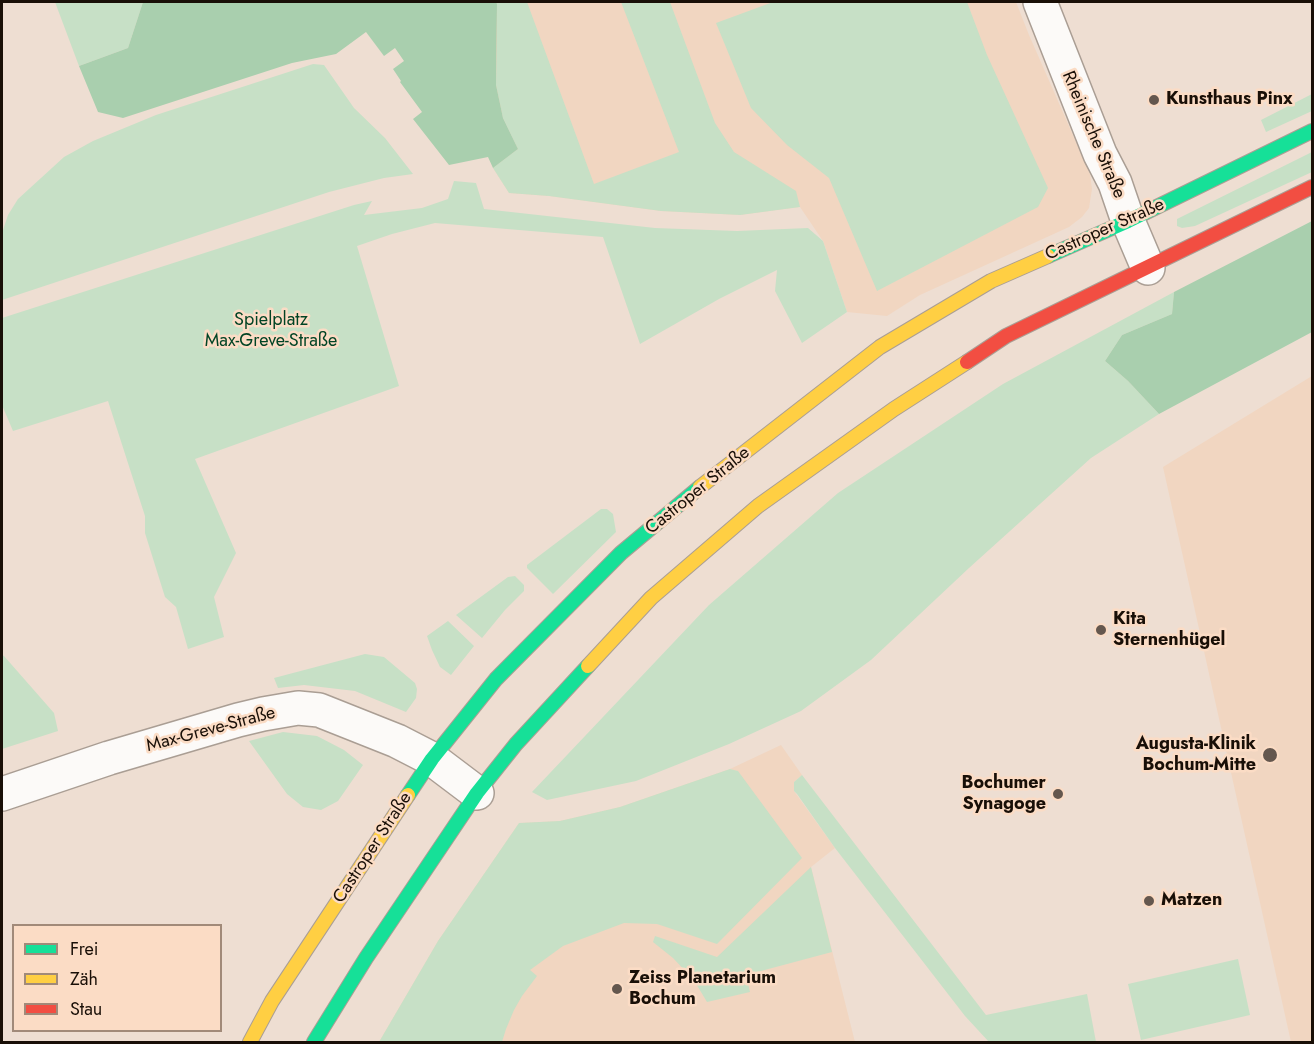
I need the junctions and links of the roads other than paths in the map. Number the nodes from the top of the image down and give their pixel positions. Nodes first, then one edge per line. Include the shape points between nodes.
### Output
1 (1040, 2) edge
2 (1312, 131) edge
3 (1312, 187) edge
4 (1128, 222) junction
5 (1148, 268) junction
6 (432, 759) junction
7 (477, 793) junction
8 (2, 794) edge
9 (250, 1042) edge
10 (314, 1042) edge

1 - 4 street, Rheinische Straße
2 - 4 main road, Castroper Straße
3 - 5 main road
4 - 5 street, Rheinische Straße
4 - 6 main road, Castroper Straße via 991,281 880,347 621,552 496,679
5 - 7 main road via 1006,336 894,409 758,506 651,598 516,744
6 - 7 street, Max-Greve-Straße
6 - 8 street, Max-Greve-Straße via 319,710 298,708 238,720
6 - 9 main road, Castroper Straße via 272,1001
7 - 10 main road

